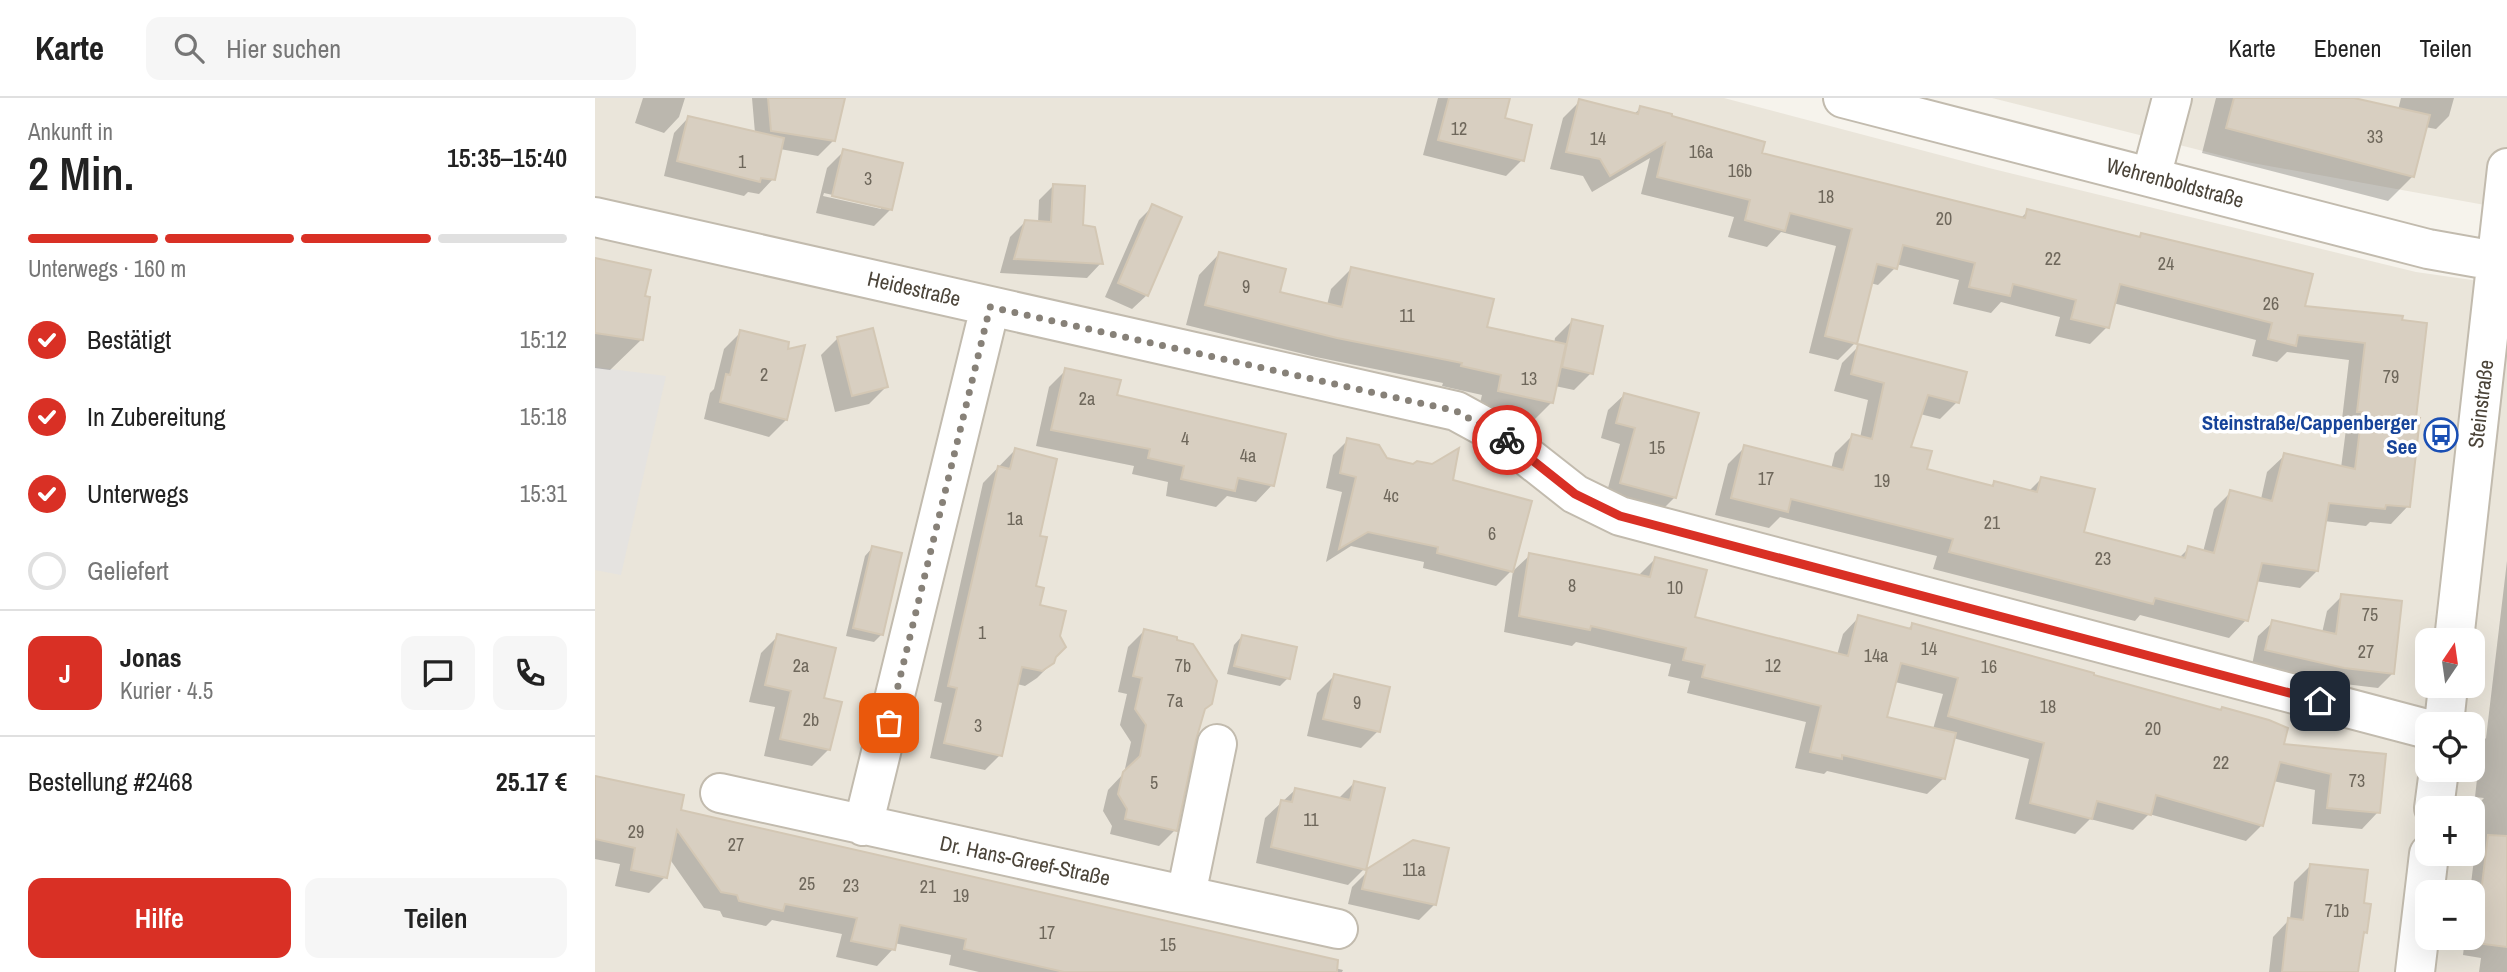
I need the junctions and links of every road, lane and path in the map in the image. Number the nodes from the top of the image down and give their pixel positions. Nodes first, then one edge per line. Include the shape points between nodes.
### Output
1 (1843, 98) edge
2 (2172, 98) edge
3 (2507, 168) edge
4 (2151, 177) junction
5 (595, 217) edge
6 (2503, 263) edge
7 (990, 307) junction
8 (2456, 628) edge
9 (2415, 726) edge
10 (1217, 744) dead end
11 (720, 793) dead end
12 (863, 826) junction
13 (2428, 866) edge
14 (1186, 895) junction
15 (1338, 929) dead end
16 (2415, 972) edge

1 - 4 street, Wehrenboldstraße
2 - 4 street
3 - 6 street, Steinstraße
4 - 6 street, Wehrenboldstraße via 2428,249
5 - 7 street, Heidestraße
6 - 8 street, Steinstraße
7 - 9 street, Heidestraße via 1456,411 1500,435 1575,494 1620,516
7 - 12 street
10 - 14 street
11 - 12 street, Dr. Hans-Greef-Straße
12 - 14 street, Dr. Hans-Greef-Straße
13 - 16 street
14 - 15 street, Dr. Hans-Greef-Straße

